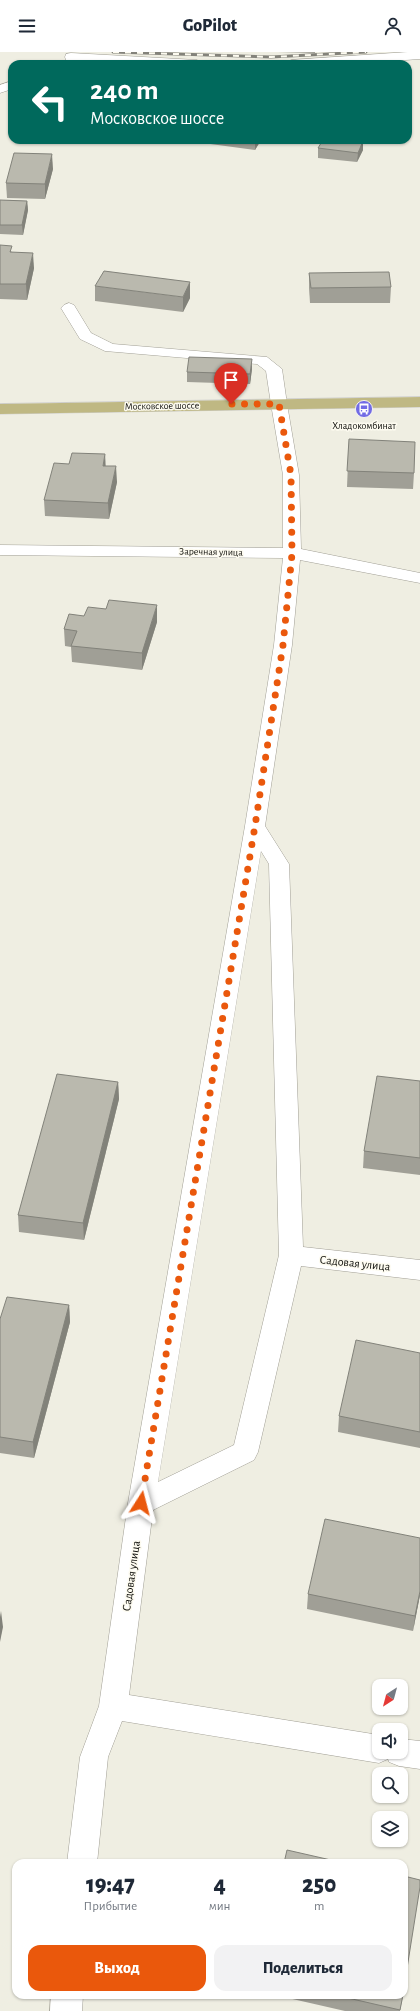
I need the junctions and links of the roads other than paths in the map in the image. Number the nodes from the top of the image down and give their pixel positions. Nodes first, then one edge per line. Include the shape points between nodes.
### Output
1 (75, 54) edge
2 (420, 55) edge
3 (66, 60) edge
4 (148, 60) edge
5 (348, 60) edge
6 (69, 308) dead end
7 (420, 402) edge
8 (279, 404) junction
9 (0, 409) edge
10 (0, 550) edge
11 (292, 554) junction
12 (420, 578) edge
13 (255, 826) junction
14 (291, 1255) junction
15 (420, 1270) edge
16 (141, 1503) junction
17 (113, 1706) junction
18 (372, 1748) edge
19 (408, 1753) edge
20 (420, 1755) edge
21 (82, 1859) edge
22 (68, 1999) edge
23 (66, 2011) edge

1 - 3 street
1 - 4 street
2 - 5 street
6 - 8 street, Садовая улица via 85,336 110,348 261,360 274,369
7 - 8 main road, Московское шоссе
8 - 9 main road, Московское шоссе
8 - 11 street, Садовая улица via 291,475
10 - 11 street, Заречная улица
11 - 12 street, Заречная улица
11 - 13 street, Садовая улица via 283,645
13 - 14 street via 279,864
13 - 16 street, Садовая улица
14 - 15 street, Садовая улица
14 - 16 street via 245,1452
16 - 17 street, Садовая улица
17 - 18 street
17 - 21 street, Садовая улица via 94,1757
19 - 20 street
22 - 23 street

